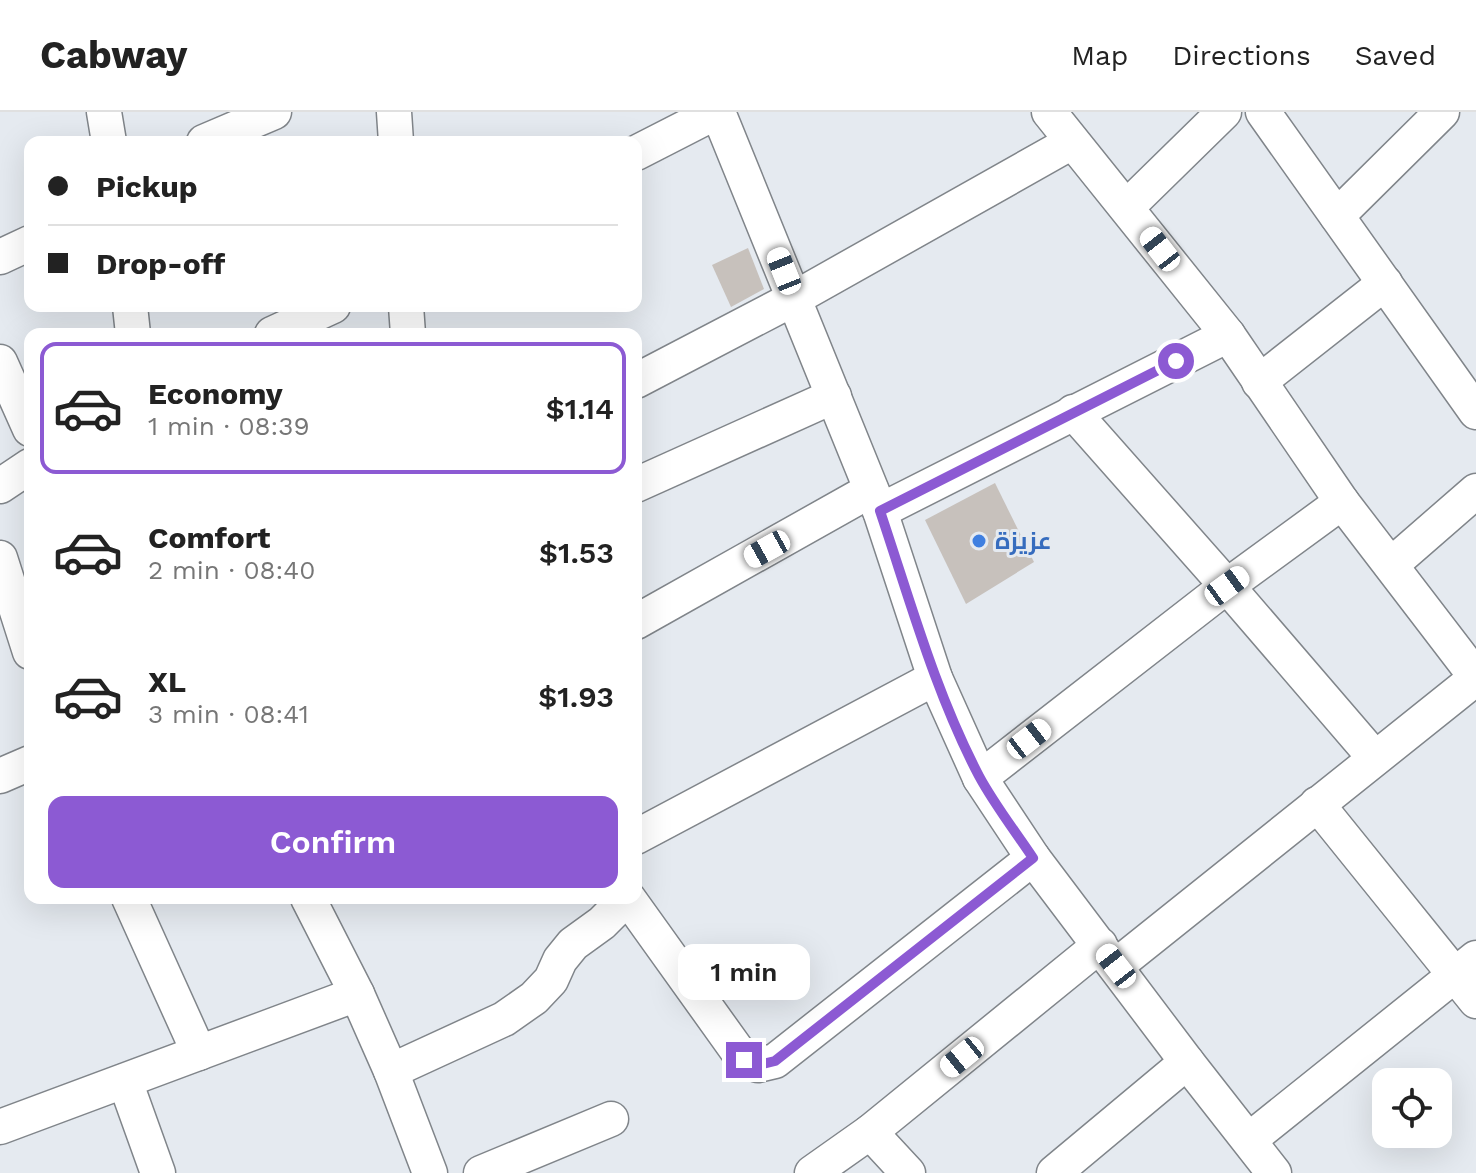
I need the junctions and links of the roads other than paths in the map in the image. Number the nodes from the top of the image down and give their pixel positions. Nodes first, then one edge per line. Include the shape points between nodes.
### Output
1 (104, 112) edge
2 (274, 112) edge
3 (394, 112) edge
4 (717, 112) edge
5 (1049, 112) edge
6 (1224, 112) edge
7 (1263, 112) edge
8 (1442, 112) edge
9 (108, 136) edge
10 (218, 136) edge
11 (396, 136) edge
12 (1072, 142) junction
13 (642, 150) edge
14 (1127, 207) junction
15 (1337, 216) junction
16 (24, 246) edge
17 (0, 257) edge
18 (1385, 283) junction
19 (795, 298) junction
20 (320, 312) edge
21 (285, 328) edge
22 (1228, 335) junction
23 (0, 362) edge
24 (642, 378) edge
25 (1259, 382) junction
26 (1470, 387) edge
27 (834, 396) junction
28 (1073, 412) junction
29 (24, 416) edge
30 (24, 470) edge
31 (642, 482) edge
32 (0, 486) edge
33 (1476, 491) edge
34 (876, 500) junction
35 (1342, 502) junction
36 (0, 558) edge
37 (1391, 565) junction
38 (1227, 586) junction
39 (642, 619) edge
40 (24, 633) edge
41 (1476, 677) edge
42 (935, 678) junction
43 (1375, 758) junction
44 (24, 766) edge
45 (0, 776) edge
46 (980, 778) junction
47 (1317, 804) junction
48 (642, 834) edge
49 (1033, 858) junction
50 (132, 904) edge
51 (311, 904) edge
52 (621, 904) edge
53 (631, 904) edge
54 (1108, 956) junction
55 (1469, 978) edge
56 (357, 994) junction
57 (199, 1053) junction
58 (1187, 1062) junction
59 (391, 1071) junction
60 (125, 1081) junction
61 (611, 1119) dead end
62 (0, 1127) edge
63 (870, 1132) junction
64 (1249, 1140) junction
65 (158, 1173) edge
66 (430, 1173) edge
67 (481, 1173) edge
68 (812, 1173) edge
69 (908, 1173) edge
70 (1054, 1173) edge
71 (1274, 1173) edge

1 - 9 street
2 - 10 street
3 - 11 street
4 - 13 street
4 - 19 street
5 - 12 street
6 - 14 street
7 - 15 street
8 - 15 street
12 - 14 street
12 - 19 street
14 - 22 street
15 - 18 street
16 - 17 street
18 - 25 street
18 - 26 street
19 - 24 street
19 - 27 street
20 - 21 street
22 - 25 street
22 - 28 street
23 - 29 street
25 - 35 street
27 - 31 street
27 - 34 street
28 - 34 street
28 - 38 street
30 - 32 street
33 - 37 street
34 - 39 street
34 - 42 street
35 - 37 street
35 - 38 street
36 - 40 street
37 - 41 street
38 - 43 street
38 - 46 street
41 - 43 street
42 - 46 street
42 - 48 street
43 - 47 street
44 - 45 street
46 - 49 street
47 - 54 street
47 - 55 street
49 - 53 street via 775,1061 758,1065 744,1060
49 - 54 street
50 - 57 street
51 - 56 street
52 - 59 street via 573,944 534,998 504,1019
54 - 58 street
54 - 63 street
55 - 64 street
56 - 57 street
56 - 59 street
57 - 60 street
58 - 64 street
58 - 70 street
59 - 66 street
60 - 62 street
60 - 65 street
61 - 67 street
63 - 68 street
63 - 69 street
64 - 71 street

